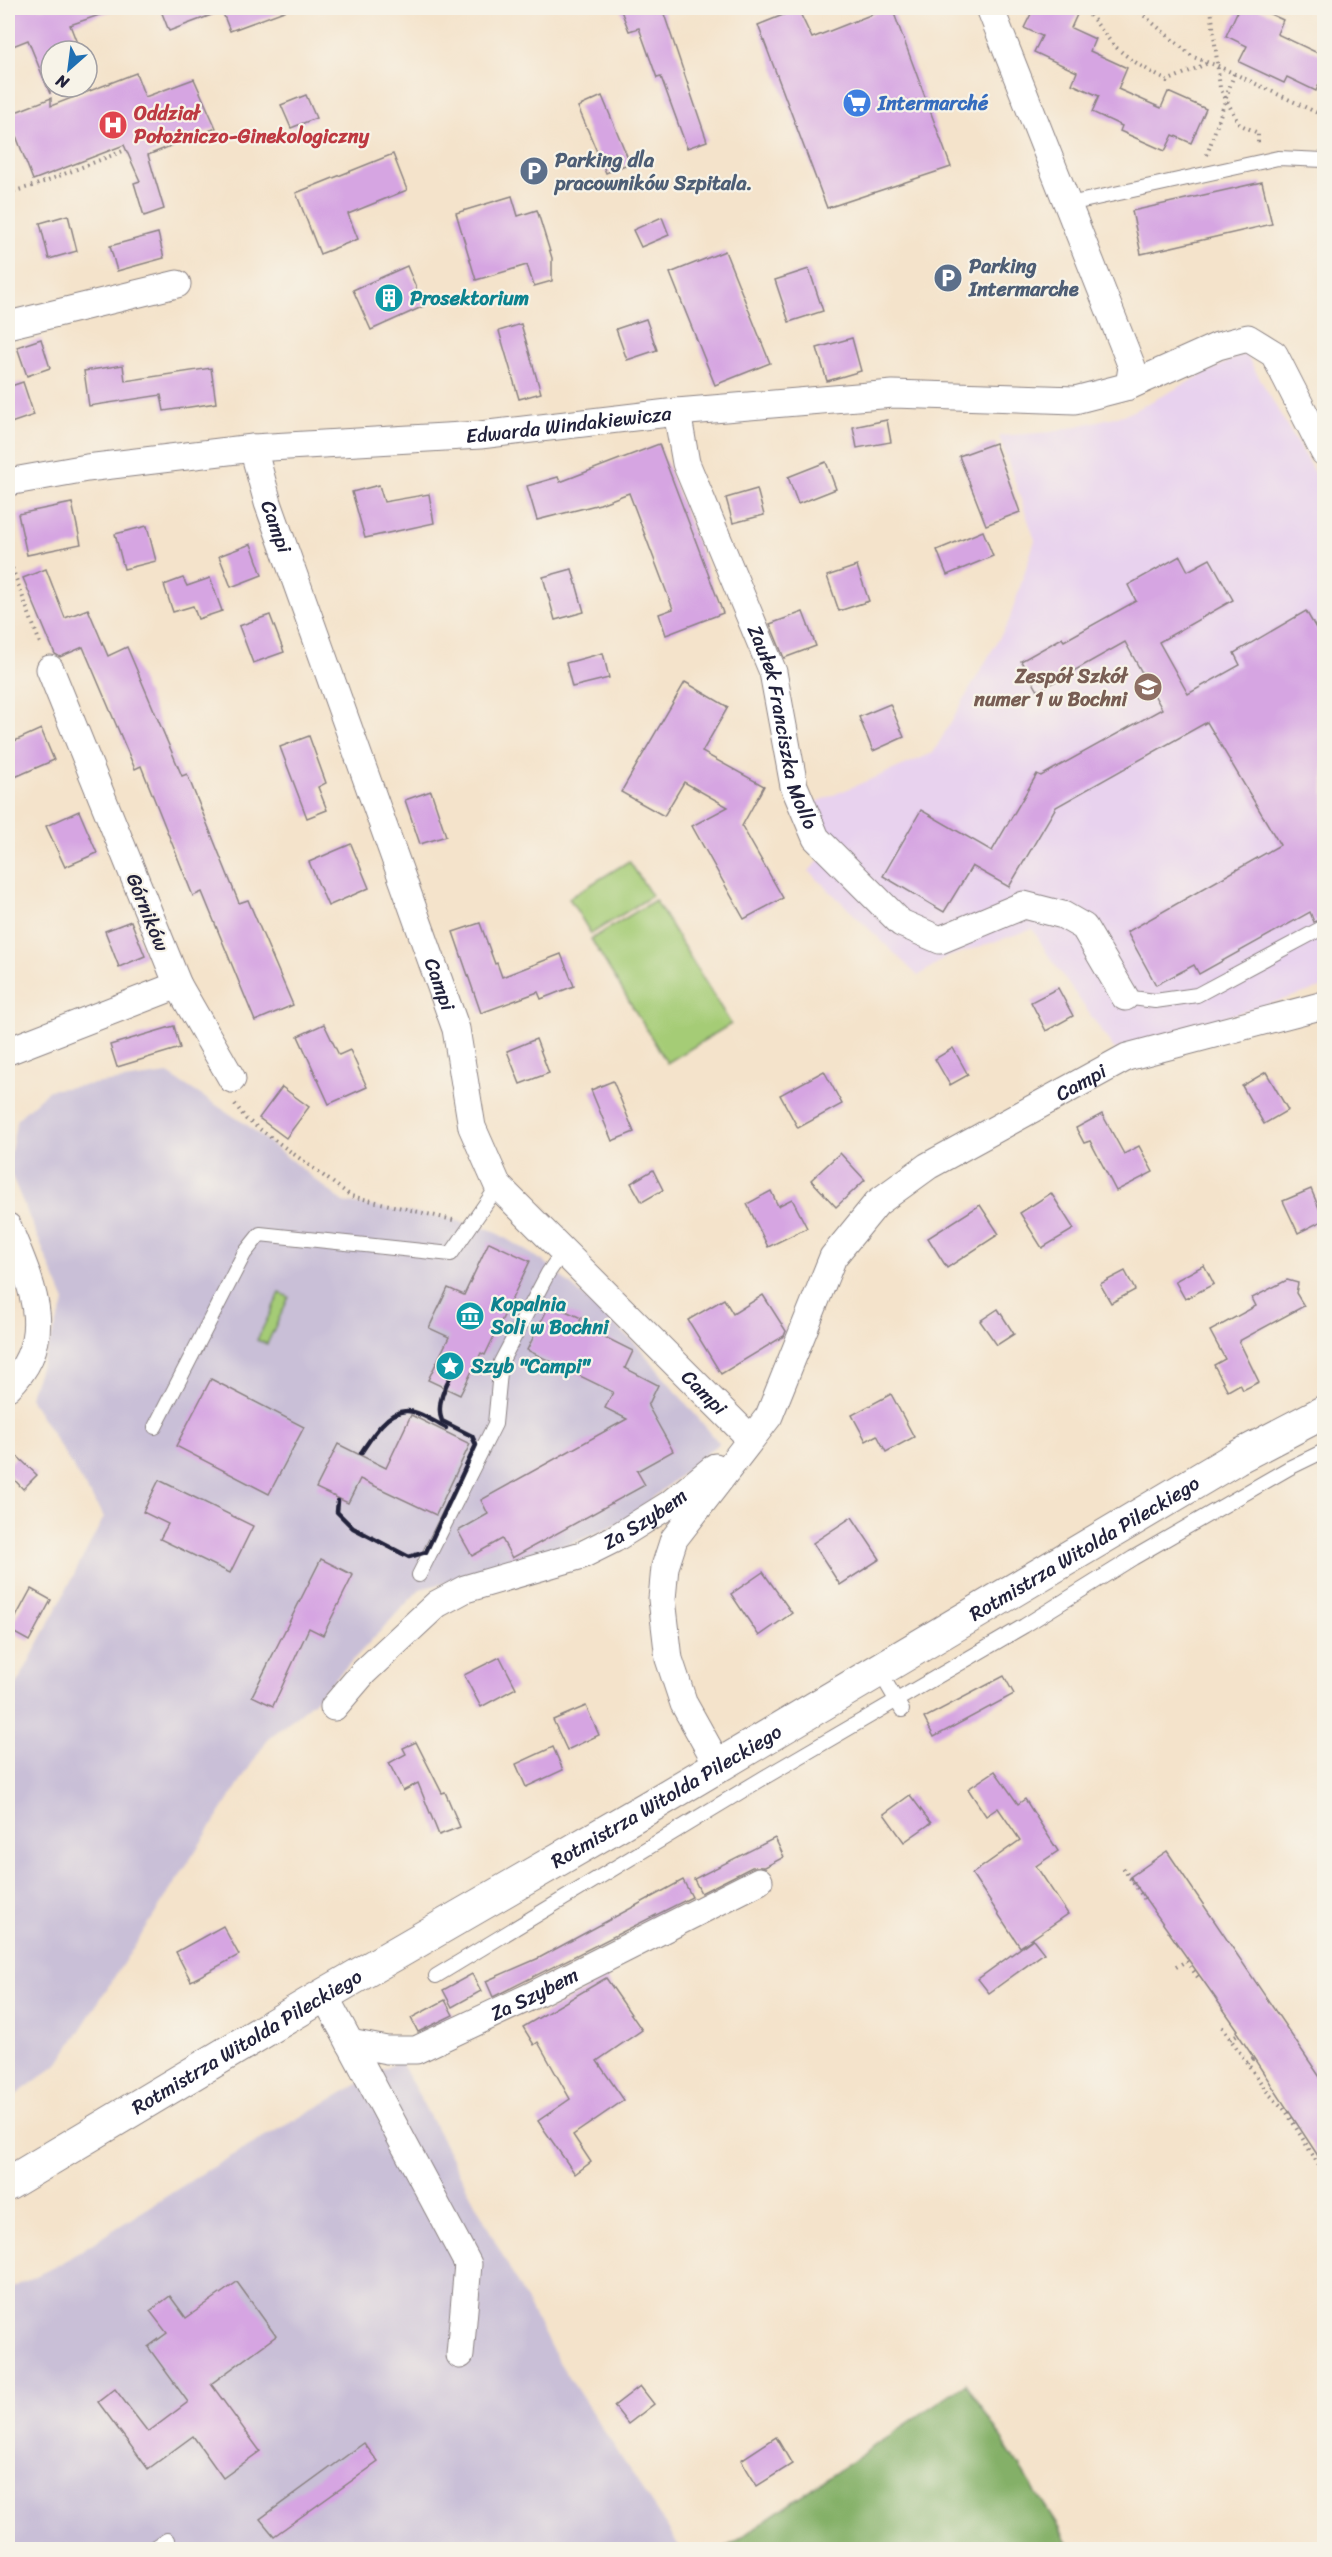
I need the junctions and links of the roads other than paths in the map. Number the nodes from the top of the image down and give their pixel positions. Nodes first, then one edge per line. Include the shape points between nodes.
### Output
1 (990, 8) edge
2 (1324, 160) edge
3 (1069, 204) junction
4 (177, 284) dead end
5 (8, 325) edge
6 (1129, 386) junction
7 (677, 412) junction
8 (253, 448) junction
9 (1324, 452) edge
10 (8, 482) edge
11 (50, 669) road end
12 (1324, 927) edge
13 (178, 985) junction
14 (1125, 997) joint
15 (1324, 1005) edge
16 (8, 1051) edge
17 (232, 1079) road end
18 (498, 1186) junction
19 (8, 1227) edge
20 (564, 1250) junction
21 (8, 1388) edge
22 (1324, 1412) edge
23 (155, 1427) dead end
24 (746, 1444) junction
25 (1324, 1451) edge
26 (419, 1575) dead end
27 (878, 1669) junction
28 (900, 1706) junction
29 (334, 1707) dead end
30 (718, 1765) junction
31 (759, 1881) dead end
32 (436, 1976) dead end
33 (324, 1995) junction
34 (350, 2043) junction
35 (8, 2184) edge
36 (460, 2355) dead end
37 (167, 2540) dead end
38 (151, 2550) edge

1 - 3 street
2 - 3 lane via 1278,158
3 - 6 street via 1132,367
4 - 5 street
6 - 7 street, Edwarda Windakiewicza via 1075,400 892,394
6 - 9 street, Edwarda Windakiewicza via 1218,346 1248,339 1274,354
7 - 8 street, Edwarda Windakiewicza via 480,435
7 - 14 street, Zaułek Franciszka Mollo via 686,464 773,672 794,786 816,838 901,923 940,940 1024,905 1064,915 1084,927
8 - 10 street, Edwarda Windakiewicza via 87,468
8 - 18 street, Campi via 267,503 456,1029 472,1127
11 - 13 street, Górników
12 - 14 lane via 1197,995 1155,1001
13 - 16 street
13 - 17 street, Górników
15 - 24 street, Campi via 1128,1058 928,1166 877,1203 833,1257 769,1416
18 - 20 street, Campi
18 - 23 lane via 451,1254 260,1234 243,1254
19 - 21 street via 31,1282 38,1324 32,1356
20 - 24 street, Campi
20 - 26 lane via 501,1362 495,1424
22 - 27 main road, Rotmistrza Witolda Pileckiego via 1236,1458
24 - 29 street, Za Szybem via 670,1504 614,1539 582,1555 465,1589 437,1604 363,1673
24 - 30 street, Campi via 740,1458 674,1539 665,1567 662,1599 669,1659 684,1704
25 - 28 lane via 1142,1552
27 - 28 lane
27 - 30 main road, Rotmistrza Witolda Pileckiego
28 - 32 lane via 765,1777
30 - 33 main road, Rotmistrza Witolda Pileckiego
31 - 34 street, Za Szybem via 416,2050 387,2050
33 - 34 street
33 - 35 main road, Rotmistrza Witolda Pileckiego
34 - 36 street via 468,2264
37 - 38 lane

